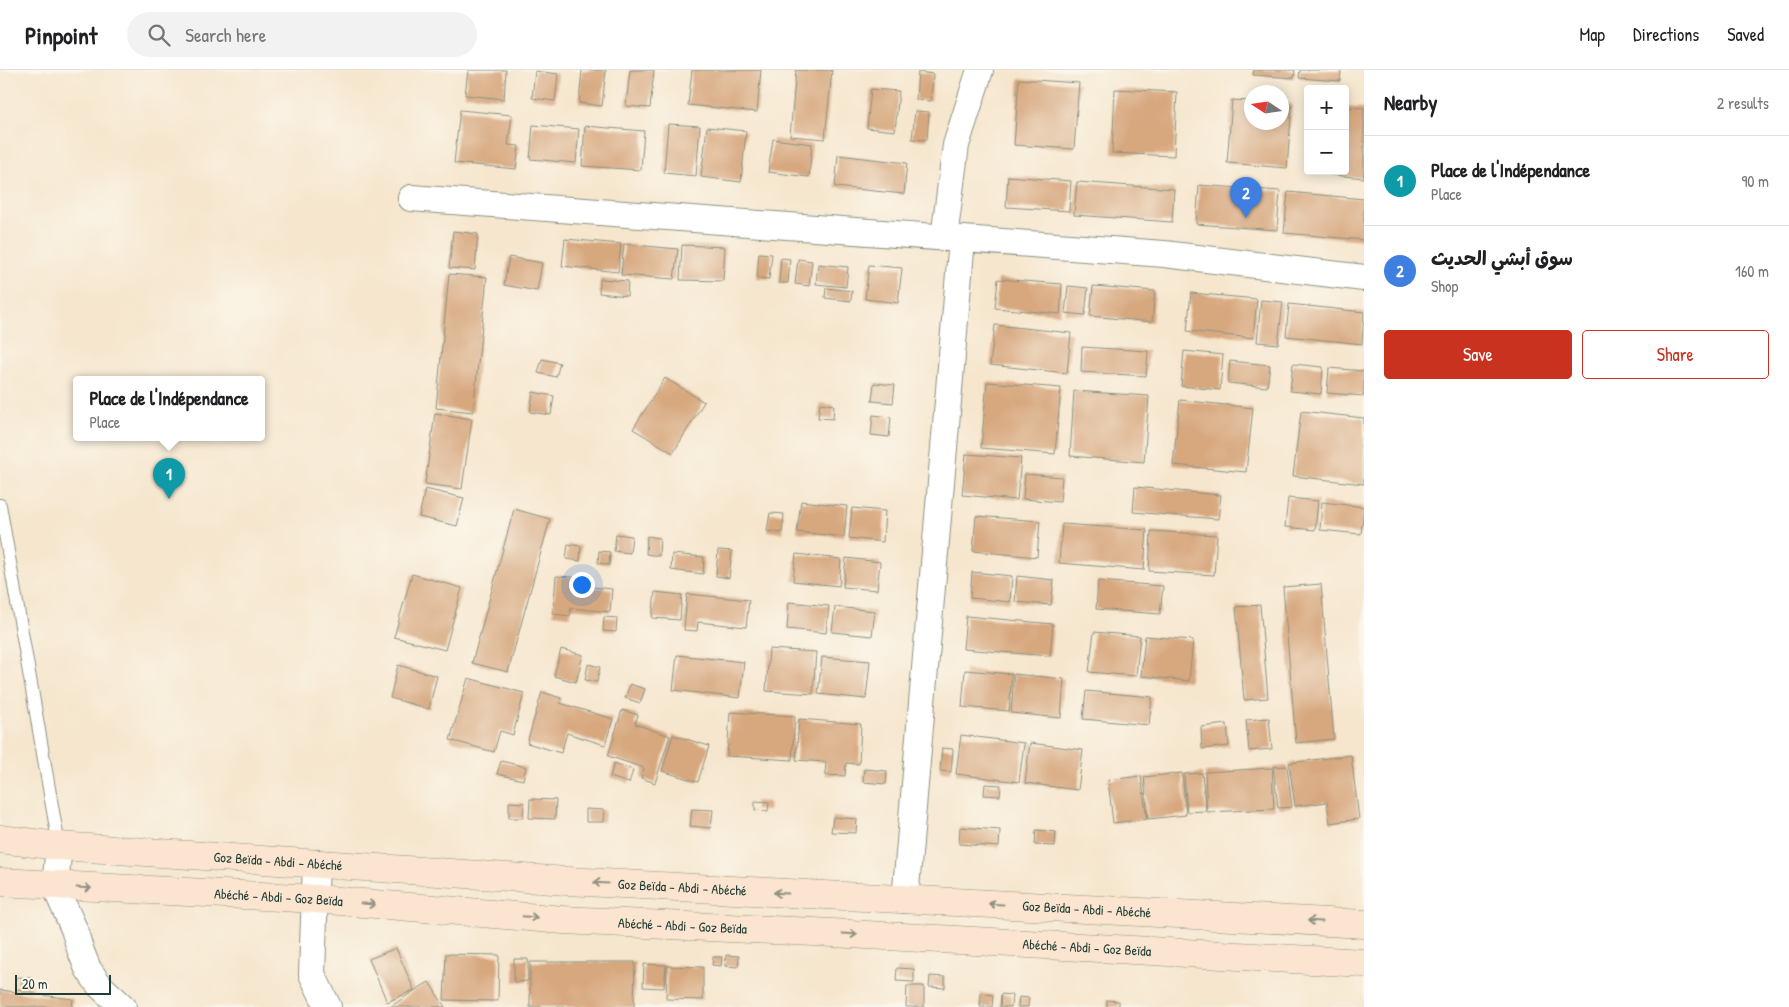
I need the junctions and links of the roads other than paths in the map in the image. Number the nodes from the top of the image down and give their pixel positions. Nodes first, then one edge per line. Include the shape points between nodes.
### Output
1 (980, 70) edge
2 (411, 198) dead end
3 (953, 239) junction
4 (1364, 278) edge
5 (0, 505) edge
6 (0, 839) edge
7 (59, 846) junction
8 (316, 863) junction
9 (0, 882) edge
10 (55, 886) junction
11 (816, 894) junction
12 (316, 899) junction
13 (904, 900) junction
14 (1364, 924) edge
15 (814, 932) junction
16 (1364, 963) edge
17 (123, 1007) edge
18 (328, 1007) edge

1 - 3 street via 956,145
2 - 3 street
3 - 4 street via 1164,254
3 - 13 street
5 - 7 lane
6 - 7 main road, Goz Beïda - Abdi - Abéché
7 - 8 main road, Goz Beïda - Abdi - Abéché
7 - 10 street
11 -> 8 main road, Goz Beïda - Abdi - Abéché
8 - 12 street
9 - 10 main road, Abéché - Abdi - Goz Beïda
10 -> 12 main road, Abéché - Abdi - Goz Beïda
10 - 17 street via 88,969 100,986
11 - 13 main road, Goz Beïda - Abdi - Abéché
11 - 15 main road
12 -> 15 main road, Abéché - Abdi - Goz Beïda via 563,920
12 - 18 street via 312,974
14 -> 13 main road, Goz Beïda - Abdi - Abéché
15 -> 16 main road, Abéché - Abdi - Goz Beïda

